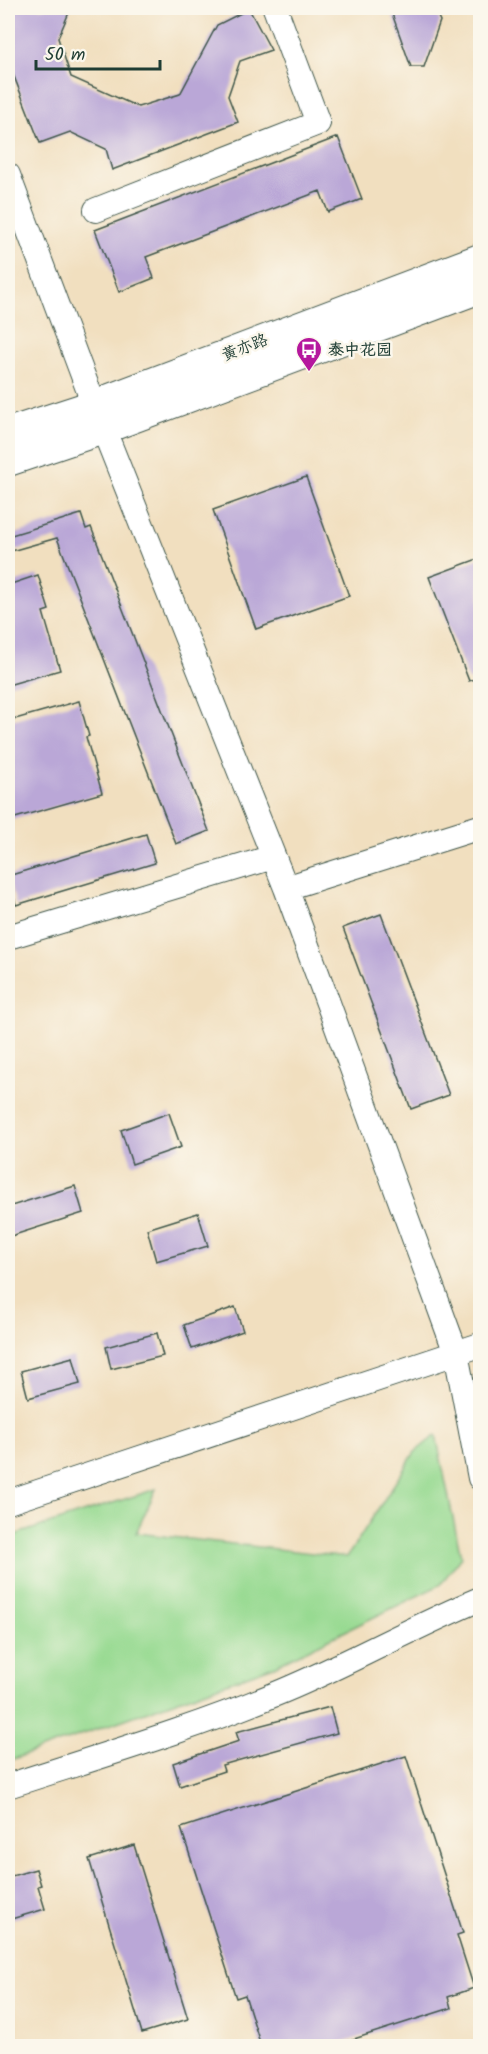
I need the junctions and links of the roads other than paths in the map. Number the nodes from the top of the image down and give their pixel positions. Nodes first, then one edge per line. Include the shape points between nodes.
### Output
1 (275, 8) edge
2 (8, 175) edge
3 (96, 210) dead end
4 (480, 259) edge
5 (480, 288) edge
6 (98, 417) junction
7 (8, 433) edge
8 (8, 461) edge
9 (480, 827) edge
10 (273, 857) junction
11 (286, 888) junction
12 (8, 937) edge
13 (480, 1345) edge
14 (456, 1353) junction
15 (480, 1478) edge
16 (8, 1502) edge
17 (480, 1599) edge
18 (8, 1786) edge

1 - 3 street via 318,123
2 - 6 street
4 - 6 main road, 黄亦路
5 - 6 main road, 黄亦路
6 - 7 main road, 黄亦路
6 - 8 main road, 黄亦路
6 - 10 street
9 - 11 street
10 - 11 street
10 - 12 street
11 - 14 street
13 - 14 street
14 - 15 street
14 - 16 street
17 - 18 street via 284,1691 183,1730

